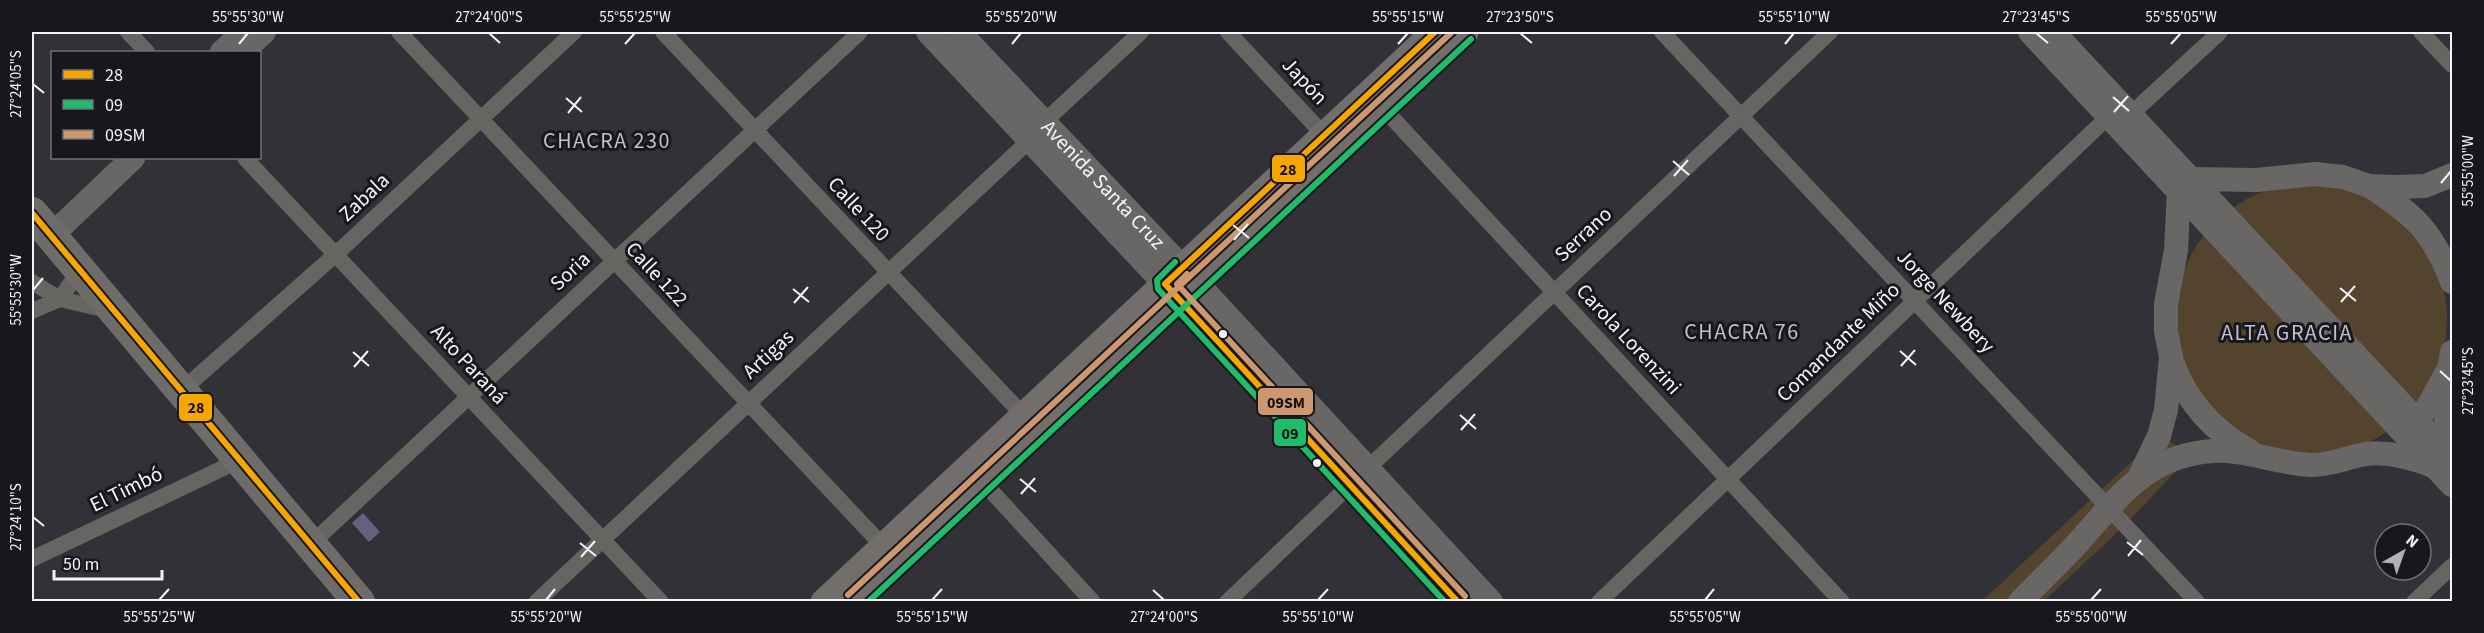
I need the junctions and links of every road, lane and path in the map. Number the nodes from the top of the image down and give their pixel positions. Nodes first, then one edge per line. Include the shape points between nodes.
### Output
1 (128, 32) edge
2 (244, 32) edge
3 (264, 32) edge
4 (399, 32) edge
5 (574, 32) edge
6 (663, 32) edge
7 (860, 32) edge
8 (928, 32) edge
9 (959, 32) edge
10 (1141, 32) edge
11 (1228, 32) edge
12 (1435, 32) edge
13 (1465, 32) edge
14 (1662, 32) edge
15 (1830, 32) edge
16 (2030, 32) edge
17 (2053, 32) edge
18 (2220, 32) edge
19 (2421, 32) edge
20 (146, 51) edge
21 (223, 51) edge
22 (243, 51) edge
23 (2452, 65) edge
24 (1383, 108) junction
25 (2120, 115) junction
26 (1741, 116) junction
27 (481, 119) junction
28 (754, 130) junction
29 (1037, 131) junction
30 (1324, 135) junction
31 (113, 159) edge
32 (132, 159) edge
33 (246, 159) edge
34 (2452, 175) edge
35 (2288, 176) junction
36 (2185, 185) junction
37 (2369, 186) junction
38 (2211, 213) junction
39 (42, 225) edge
40 (336, 254) junction
41 (614, 261) junction
42 (79, 271) junction
43 (888, 273) junction
44 (2171, 279) junction
45 (2452, 281) edge
46 (32, 282) edge
47 (1180, 283) junction
48 (1554, 292) junction
49 (60, 299) junction
50 (1915, 301) junction
51 (32, 311) edge
52 (114, 312) junction
53 (2171, 357) junction
54 (2451, 360) edge
55 (181, 391) junction
56 (468, 396) junction
57 (747, 404) junction
58 (1023, 415) junction
59 (2410, 426) junction
60 (2254, 453) junction
61 (2365, 454) junction
62 (240, 460) junction
63 (2445, 460) edge
64 (1368, 468) junction
65 (1728, 478) junction
66 (2139, 478) junction
67 (982, 482) junction
68 (1350, 485) junction
69 (2452, 485) edge
70 (2108, 506) junction
71 (602, 539) junction
72 (310, 544) junction
73 (883, 546) junction
74 (32, 560) edge
75 (2452, 566) edge
76 (359, 602) edge
77 (536, 602) edge
78 (662, 602) edge
79 (824, 602) edge
80 (854, 602) edge
81 (1093, 602) edge
82 (1227, 602) edge
83 (1458, 602) edge
84 (1491, 602) edge
85 (1599, 602) edge
86 (1842, 602) edge
87 (2020, 602) edge
88 (2197, 602) edge
89 (2414, 602) edge

1 - 20 street
2 - 21 main road
3 - 22 main road
4 - 27 street, Calle 122
5 - 27 street, Zabala
6 - 28 street, Calle 120
7 - 28 street, Soria
8 - 29 main road, Avenida Santa Cruz
9 - 29 main road, Avenida Santa Cruz
10 - 29 street, Artigas
11 - 30 street, Japón
12 - 30 main road
13 - 24 main road
14 - 26 street, Jorge Newbery
15 - 26 street, Serrano
16 - 25 main road
17 - 25 main road
18 - 25 street, Comandante Miño
19 - 23 street
24 - 47 main road
24 - 48 street, Carola Lorenzini
25 - 36 main road
25 - 50 street, Comandante Miño
26 - 48 street, Serrano
26 - 50 street, Jorge Newbery
27 - 40 street, Zabala
27 - 41 street, Calle 122
28 - 41 street, Soria
28 - 43 street, Calle 120
29 - 43 street, Artigas
29 - 47 main road, Avenida Santa Cruz
30 - 47 main road
31 - 39 main road
32 - 39 main road
33 - 40 street, Alto Paraná
34 - 37 main road via 2425,186
35 - 36 main road
35 - 37 main road via 2334,176
35 - 38 main road via 2254,185
36 - 38 main road
36 - 44 main road
37 - 45 main road via 2402,207 2428,233
38 - 44 main road via 2184,248
38 - 59 main road
39 - 42 highway
40 - 55 street, Zabala
40 - 56 street, Alto Paraná
41 - 56 street, Soria
41 - 57 street, Calle 122
42 - 49 street
42 - 52 highway
43 - 57 street, Artigas
43 - 58 street, Calle 120
44 - 53 main road via 2166,313
46 - 49 street
47 - 58 main road
47 - 64 main road, Avenida Santa Cruz
47 - 67 main road
47 - 68 main road, Avenida Santa Cruz
48 - 64 street, Serrano
48 - 65 street, Carola Lorenzini
49 - 51 street
49 - 52 street
50 - 65 street, Comandante Miño
50 - 70 street, Jorge Newbery
52 - 55 highway
53 - 60 main road via 2193,404 2218,430
53 - 66 main road via 2166,410 2159,436
54 - 59 main road via 2440,388
54 - 63 main road via 2445,396
55 - 62 highway
56 - 71 street, Alto Paraná
56 - 72 street, Soria
57 - 71 street, Artigas
57 - 73 street, Calle 122
58 - 73 main road
59 - 61 main road
59 - 63 main road
60 - 61 main road via 2275,460 2321,465
60 - 66 main road via 2192,454
61 - 63 main road
62 - 72 highway
62 - 74 street, El Timbó
63 - 69 main road
64 - 84 main road, Avenida Santa Cruz
65 - 85 street, Comandante Miño
65 - 86 street, Carola Lorenzini
66 - 70 main road
67 - 80 main road
67 - 81 street
68 - 82 street
68 - 83 main road, Avenida Santa Cruz
70 - 87 main road
70 - 88 street, Jorge Newbery
71 - 77 street, Artigas
71 - 78 street, Alto Paraná
72 - 76 highway
73 - 79 main road
75 - 89 street

